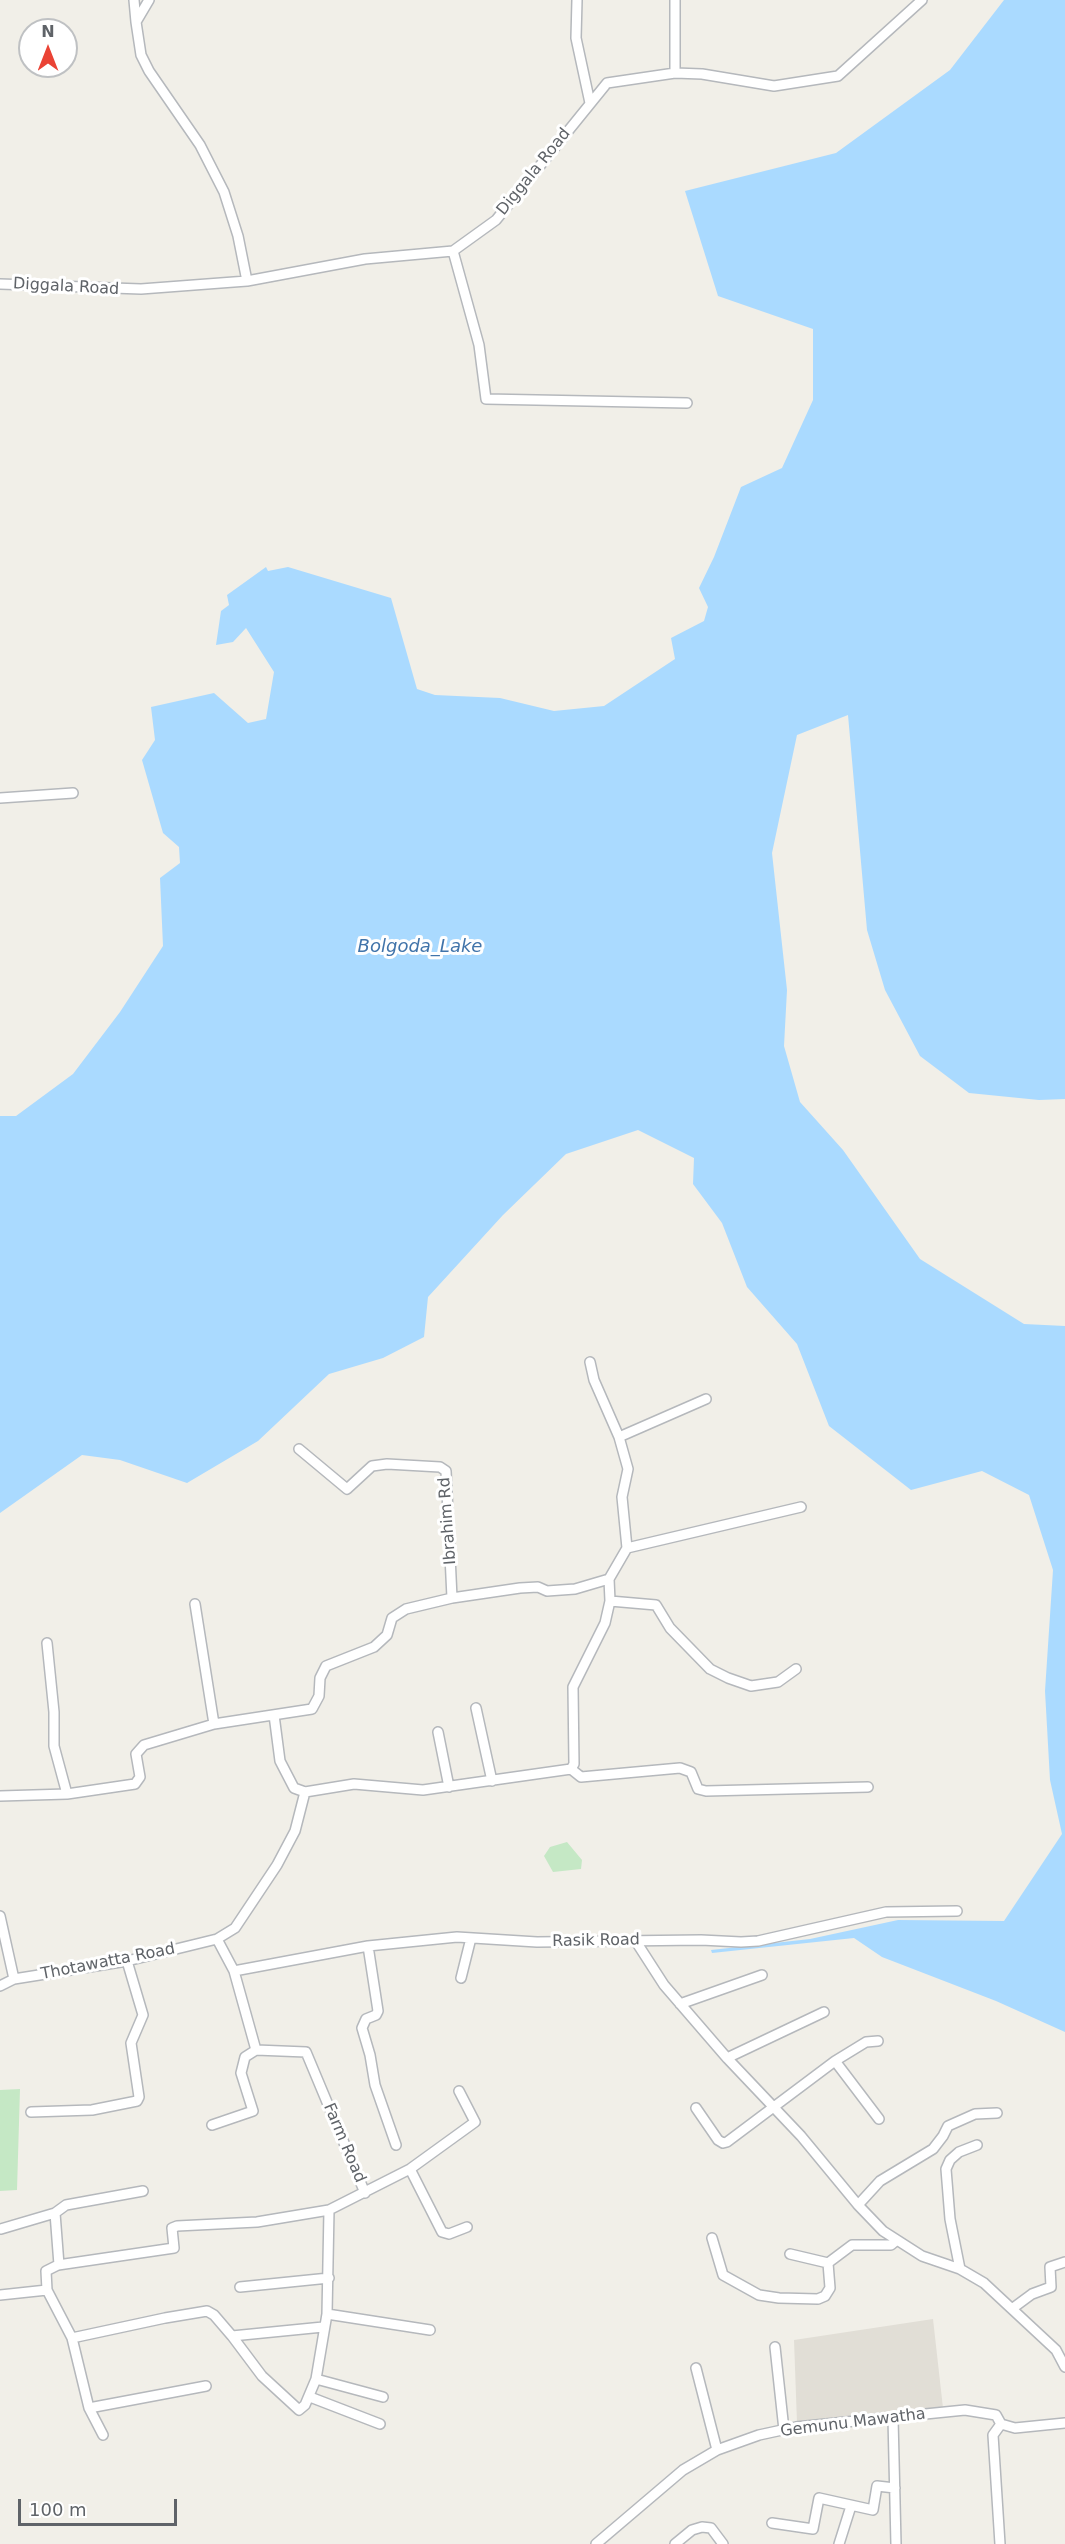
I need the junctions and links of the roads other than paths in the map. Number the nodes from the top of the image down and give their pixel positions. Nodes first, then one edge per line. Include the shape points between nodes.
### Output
1 (134, 0) edge
2 (149, 0) edge
3 (577, 0) edge
4 (675, 0) edge
5 (922, 0) edge
6 (136, 22) junction
7 (675, 73) junction
8 (590, 103) junction
9 (453, 251) junction
10 (247, 281) junction
11 (0, 284) edge
12 (687, 403) dead end
13 (73, 793) dead end
14 (0, 798) edge
15 (590, 1362) dead end
16 (706, 1399) dead end
17 (619, 1437) junction
18 (299, 1449) dead end
19 (801, 1507) dead end
20 (627, 1548) junction
21 (609, 1579) junction
22 (452, 1598) junction
23 (610, 1601) junction
24 (195, 1604) dead end
25 (47, 1643) dead end
26 (796, 1669) dead end
27 (476, 1708) dead end
28 (274, 1715) junction
29 (214, 1724) junction
30 (438, 1732) dead end
31 (571, 1769) junction
32 (492, 1780) junction
33 (449, 1787) junction
34 (868, 1787) dead end
35 (305, 1792) junction
36 (67, 1794) junction
37 (0, 1796) edge
38 (957, 1911) dead end
39 (0, 1916) edge
40 (471, 1938) junction
41 (217, 1939) junction
42 (635, 1940) junction
43 (368, 1947) junction
44 (127, 1961) junction
45 (234, 1971) junction
46 (762, 1975) dead end
47 (461, 1978) dead end
48 (14, 1979) junction
49 (0, 1986) edge
50 (680, 2004) junction
51 (824, 2012) dead end
52 (878, 2041) dead end
53 (256, 2049) junction
54 (727, 2058) junction
55 (835, 2061) junction
56 (459, 2091) dead end
57 (772, 2106) junction
58 (696, 2108) dead end
59 (31, 2112) dead end
60 (997, 2113) dead end
61 (879, 2119) dead end
62 (212, 2125) dead end
63 (396, 2145) dead end
64 (977, 2145) dead end
65 (410, 2169) junction
66 (144, 2192) dead end
67 (365, 2193) junction
68 (858, 2205) junction
69 (329, 2210) junction
70 (55, 2213) junction
71 (467, 2227) dead end
72 (1, 2229) edge
73 (712, 2238) dead end
74 (897, 2240) junction
75 (790, 2254) dead end
76 (1065, 2262) edge
77 (828, 2263) junction
78 (59, 2265) junction
79 (960, 2269) junction
80 (328, 2278) junction
81 (240, 2288) dead end
82 (47, 2290) junction
83 (0, 2295) edge
84 (1013, 2308) junction
85 (327, 2314) junction
86 (323, 2327) junction
87 (430, 2330) dead end
88 (232, 2336) junction
89 (72, 2338) junction
90 (775, 2347) dead end
91 (1065, 2367) edge
92 (696, 2368) dead end
93 (316, 2379) junction
94 (206, 2386) dead end
95 (310, 2397) junction
96 (384, 2397) dead end
97 (88, 2408) junction
98 (893, 2418) junction
99 (1065, 2423) edge
100 (381, 2424) dead end
101 (1001, 2424) junction
102 (784, 2430) junction
103 (103, 2434) dead end
104 (717, 2450) junction
105 (895, 2488) junction
106 (852, 2506) junction
107 (772, 2523) dead end
108 (596, 2544) edge
109 (675, 2544) edge
110 (723, 2544) edge
111 (839, 2544) edge
112 (896, 2544) edge
113 (1000, 2544) edge

1 - 6 street
2 - 6 street
3 - 8 street via 576,38
4 - 7 street
5 - 7 street, Diggala Road via 838,76 774,86
6 - 10 street via 145,63 200,145 224,192
7 - 8 street, Diggala Road via 607,83
8 - 9 street, Diggala Road via 496,220
9 - 10 street, Diggala Road via 365,259
9 - 12 street via 479,345 486,399
10 - 11 street, Diggala Road via 112,290
13 - 14 street
15 - 17 street
16 - 17 street
17 - 20 street via 627,1469 622,1497
18 - 22 street, Ibrahim Rd via 347,1489 372,1466 440,1467 446,1471
19 - 20 street
20 - 21 street
21 - 22 street via 575,1589 520,1588
21 - 23 street
22 - 28 street via 406,1609 392,1618 387,1635 374,1647 326,1666 312,1709
23 - 26 street via 656,1605 670,1628 710,1669 728,1678 751,1686 778,1682
23 - 31 street via 605,1623 573,1687
24 - 29 street
25 - 36 street via 54,1746
27 - 32 street
28 - 29 street
28 - 35 street via 280,1761 294,1788
29 - 36 street via 144,1745 136,1754 140,1777 135,1784
30 - 33 street
31 - 32 street
31 - 34 street via 581,1777 680,1768 691,1772 698,1789 706,1791
32 - 33 street
33 - 35 street via 423,1790 354,1784
35 - 41 street via 295,1831 277,1865 235,1928
36 - 37 street
38 - 42 street, Rasik Road via 886,1912 758,1941
39 - 48 street
40 - 42 street, Rasik Road via 537,1942
40 - 43 street, Rasik Road
40 - 47 street
41 - 44 street, Thotawatta Road
41 - 45 street
42 - 50 street
43 - 45 street, Rasik Road
43 - 63 street via 378,2011 366,2019 362,2028 375,2085
44 - 48 street, Thotawatta Road
44 - 59 street via 143,2015 131,2043 137,2101 92,2110
45 - 53 street
46 - 50 street
48 - 49 street, Thotawatta Road
50 - 54 street
51 - 54 street
52 - 55 street via 866,2042
53 - 62 street via 245,2057 241,2073 253,2111
53 - 67 street, Farm Road via 306,2052
54 - 57 street
55 - 57 street
55 - 61 street
56 - 65 street via 475,2122
57 - 58 street via 723,2143
57 - 68 street
60 - 68 street via 975,2114 948,2126 933,2149 880,2181
64 - 79 street via 959,2152 946,2169
65 - 67 street
65 - 71 street via 442,2232 449,2234
66 - 70 street via 66,2205
67 - 69 street, Farm Road
68 - 74 street
69 - 78 street, Farm Road via 257,2222 177,2226 172,2228 174,2248
69 - 80 street
70 - 72 street
70 - 78 street
73 - 77 street via 723,2275 759,2295 818,2299 825,2296 830,2288
74 - 77 street via 891,2244 852,2245
74 - 79 street via 922,2256
75 - 77 street
76 - 84 street via 1050,2267 1051,2287 1032,2294
78 - 82 street via 46,2271
79 - 84 street
80 - 81 street
80 - 85 street
82 - 83 street
82 - 89 street
84 - 91 street via 1056,2350
85 - 86 street
85 - 87 street
86 - 88 street
86 - 93 street
88 - 89 street via 214,2315 201,2311
88 - 95 street via 262,2376 296,2408 299,2410
89 - 97 street
90 - 102 street
92 - 104 street
93 - 95 street
93 - 96 street
94 - 97 street
95 - 100 street
97 - 103 street
98 - 101 street, Gemunu Mawatha via 965,2410 996,2415
98 - 102 street, Gemunu Mawatha
98 - 105 street
99 - 101 street via 1015,2428
101 - 113 street via 993,2435
102 - 104 street, Gemunu Mawatha
104 - 108 street, Gemunu Mawatha via 683,2470
105 - 106 street via 877,2486 873,2510
105 - 112 street
106 - 107 street via 819,2499 813,2529
106 - 111 street
109 - 110 street via 702,2527 711,2528

